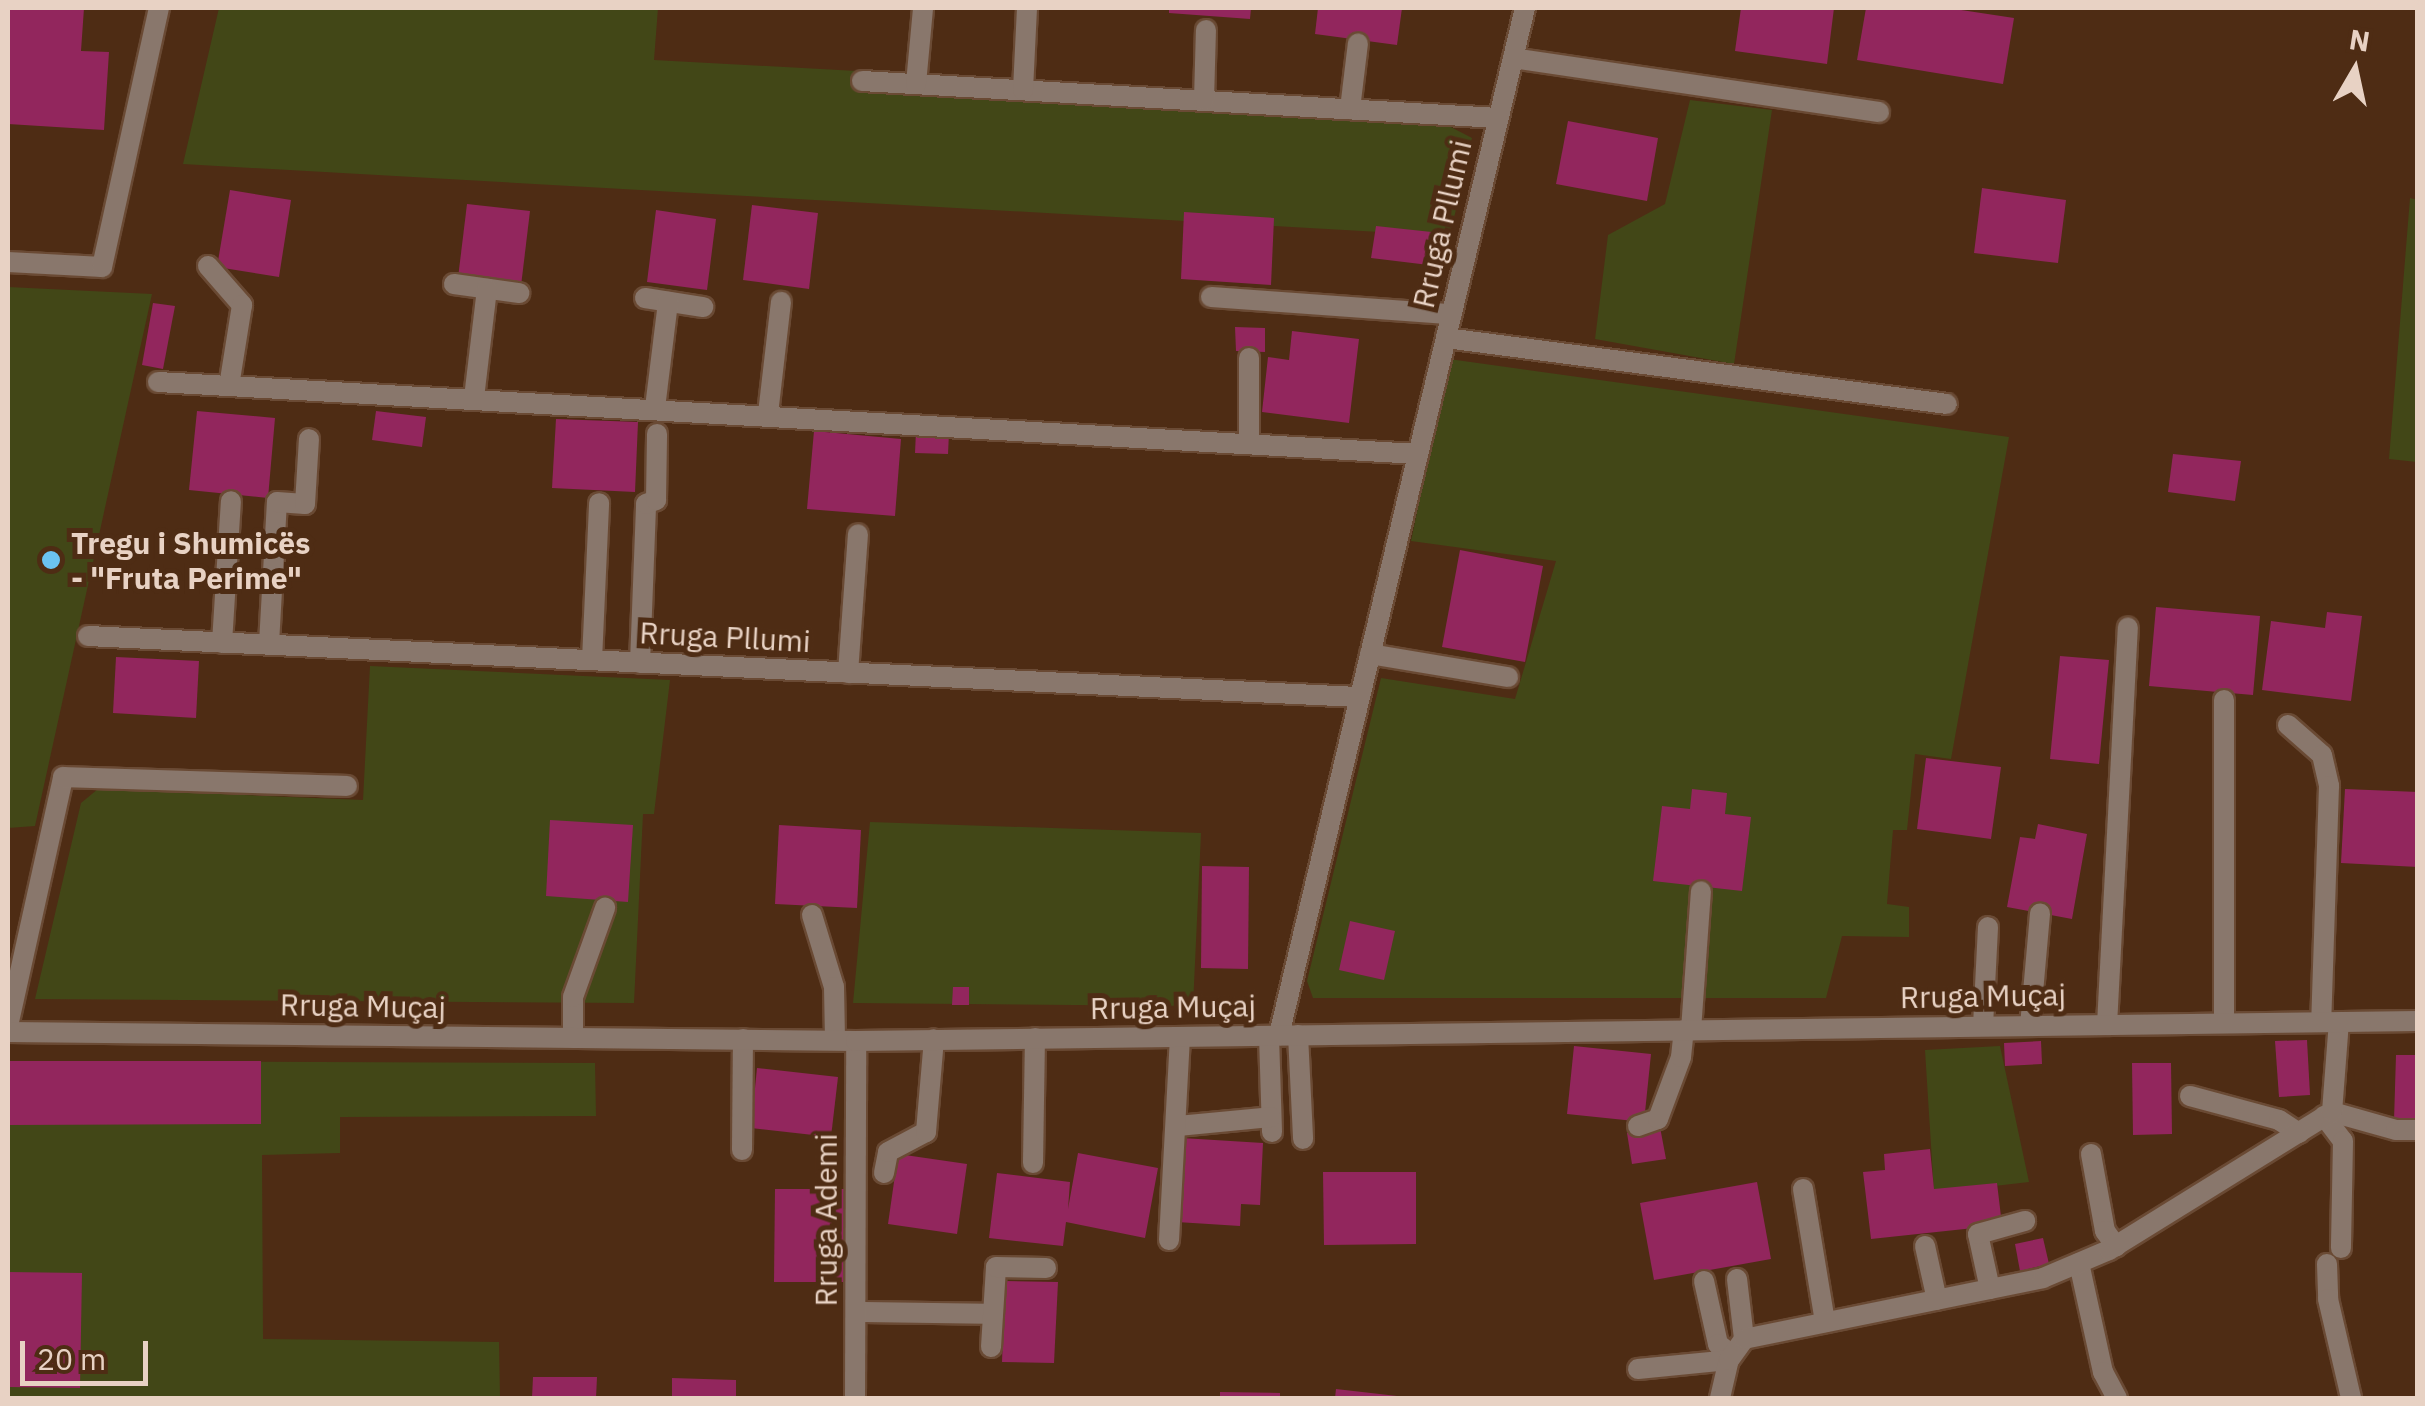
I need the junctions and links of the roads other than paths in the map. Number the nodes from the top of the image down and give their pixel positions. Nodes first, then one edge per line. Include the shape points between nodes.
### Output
1 (159, 8) edge
2 (922, 8) edge
3 (1026, 8) edge
4 (1525, 8) edge
5 (1206, 30) dead end
6 (1358, 43) dead end
7 (1513, 58) junction
8 (862, 81) dead end
9 (916, 84) junction
10 (1023, 90) junction
11 (1204, 100) junction
12 (1350, 109) junction
13 (1879, 112) dead end
14 (1498, 118) junction
15 (8, 262) edge
16 (208, 266) dead end
17 (454, 284) dead end
18 (487, 289) junction
19 (519, 292) dead end
20 (1211, 297) dead end
21 (645, 298) dead end
22 (668, 302) junction
23 (782, 302) dead end
24 (703, 307) dead end
25 (1451, 314) junction
26 (1446, 338) junction
27 (1249, 358) dead end
28 (158, 382) dead end
29 (229, 386) junction
30 (474, 398) junction
31 (1947, 404) dead end
32 (654, 408) junction
33 (768, 414) junction
34 (657, 434) dead end
35 (309, 440) dead end
36 (1250, 442) junction
37 (1418, 454) junction
38 (231, 501) dead end
39 (599, 504) dead end
40 (858, 534) dead end
41 (2128, 628) dead end
42 (88, 636) dead end
43 (222, 642) junction
44 (269, 644) junction
45 (1370, 654) junction
46 (592, 660) junction
47 (640, 663) junction
48 (848, 672) junction
49 (1508, 677) dead end
50 (1360, 697) junction
51 (2224, 700) dead end
52 (2288, 725) dead end
53 (347, 786) dead end
54 (1701, 891) dead end
55 (606, 908) dead end
56 (2040, 912) dead end
57 (812, 916) dead end
58 (1988, 926) dead end
59 (2418, 1020) edge
60 (2330, 1022) junction
61 (2224, 1023) junction
62 (2108, 1025) junction
63 (1983, 1026) junction
64 (2030, 1026) junction
65 (8, 1029) edge
66 (1687, 1030) junction
67 (1282, 1035) junction
68 (1180, 1036) junction
69 (572, 1038) junction
70 (1035, 1038) junction
71 (742, 1039) junction
72 (846, 1040) junction
73 (934, 1040) junction
74 (2190, 1096) dead end
75 (2328, 1114) junction
76 (1178, 1126) junction
77 (1638, 1126) dead end
78 (2418, 1130) edge
79 (2299, 1133) junction
80 (1303, 1139) dead end
81 (742, 1150) dead end
82 (2091, 1154) dead end
83 (1033, 1163) dead end
84 (884, 1173) dead end
85 (1803, 1189) dead end
86 (2025, 1221) dead end
87 (1169, 1240) dead end
88 (1925, 1246) dead end
89 (2116, 1246) junction
90 (2080, 1262) junction
91 (1046, 1268) dead end
92 (1738, 1279) dead end
93 (1704, 1281) dead end
94 (1990, 1289) junction
95 (1936, 1300) junction
96 (856, 1312) junction
97 (993, 1314) junction
98 (1825, 1322) junction
99 (991, 1347) dead end
100 (1735, 1351) junction
101 (1638, 1369) dead end
102 (855, 1398) edge
103 (1720, 1398) edge
104 (2117, 1398) edge
105 (2352, 1398) edge

1 - 15 street via 102,267
2 - 9 street
3 - 10 street
4 - 7 street, Rruga Pllumi
5 - 11 street
6 - 12 street
7 - 13 street
7 - 14 street, Rruga Pllumi
8 - 9 street
9 - 10 street
10 - 11 street
11 - 12 street
12 - 14 street
14 - 25 street, Rruga Pllumi
16 - 29 street via 242,305
17 - 18 street
18 - 19 street
18 - 30 street
20 - 25 street
21 - 22 street
22 - 24 street
22 - 32 street
23 - 33 street
25 - 26 street, Rruga Pllumi
26 - 31 street
26 - 37 street, Rruga Pllumi
27 - 36 street
28 - 29 street
29 - 30 street
30 - 32 street
32 - 33 street
33 - 36 street
34 - 47 street via 656,500 646,504
35 - 44 street via 306,504 277,502
36 - 37 street
37 - 45 street, Rruga Pllumi
38 - 43 street
39 - 46 street
40 - 48 street
41 - 62 street
42 - 43 street, Rruga Pllumi
43 - 44 street, Rruga Pllumi
44 - 46 street, Rruga Pllumi
45 - 49 street
45 - 50 street, Rruga Pllumi
46 - 47 street, Rruga Pllumi
47 - 48 street, Rruga Pllumi
48 - 50 street, Rruga Pllumi
50 - 67 street, Rruga Pllumi
51 - 61 street
52 - 60 street via 2322,756 2330,786
53 - 65 street via 62,777
54 - 66 street
55 - 69 street via 573,997
56 - 64 street
57 - 72 street, Rruga Ademi
58 - 63 street
59 - 60 street, Rruga Muçaj
60 - 61 street, Rruga Muçaj
60 - 75 street
61 - 62 street, Rruga Muçaj
62 - 64 street, Rruga Muçaj
63 - 64 street, Rruga Muçaj
63 - 66 street, Rruga Muçaj
65 - 69 street, Rruga Muçaj
66 - 67 street, Rruga Muçaj
66 - 77 street via 1658,1120
67 - 68 street, Rruga Muçaj
67 - 76 street via 1271,1125
67 - 80 street
68 - 70 street, Rruga Muçaj
68 - 76 street
69 - 71 street, Rruga Muçaj
70 - 73 street, Rruga Muçaj
70 - 83 street
71 - 72 street, Rruga Muçaj
71 - 81 street
72 - 73 street, Rruga Muçaj
72 - 96 street, Rruga Ademi
73 - 84 street via 926,1132 888,1152
74 - 79 street via 2279,1120
75 - 78 street
75 - 79 street
75 - 105 street via 2343,1142 2328,1299
76 - 87 street
79 - 89 street
82 - 89 street via 2105,1230
85 - 98 street
86 - 94 street via 1978,1234
88 - 95 street
89 - 90 street
90 - 94 street
90 - 104 street via 2103,1372
91 - 97 street via 996,1267
92 - 100 street
93 - 100 street via 1718,1344
94 - 95 street
95 - 98 street
96 - 97 street
96 - 102 street, Rruga Ademi
97 - 99 street
98 - 100 street
100 - 101 street
100 - 103 street

